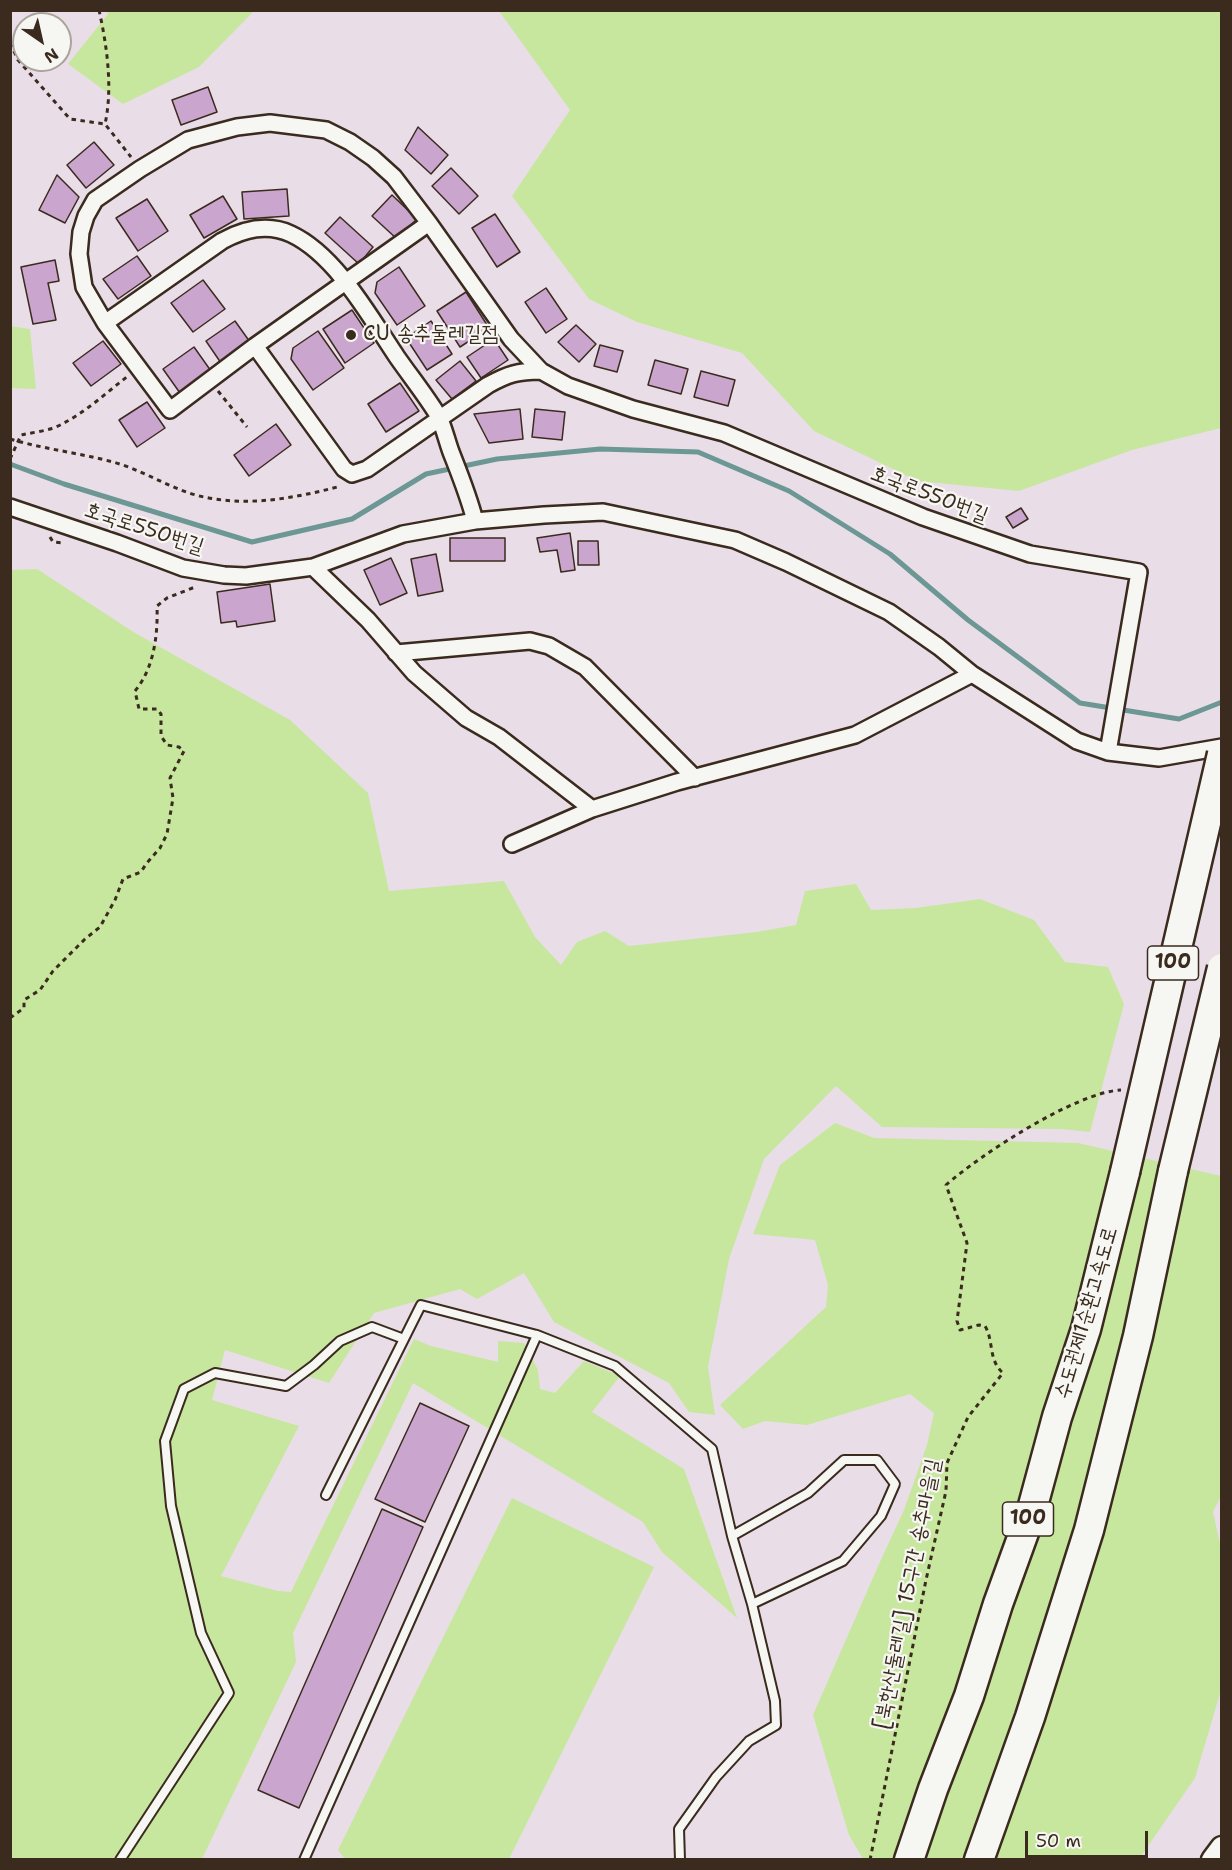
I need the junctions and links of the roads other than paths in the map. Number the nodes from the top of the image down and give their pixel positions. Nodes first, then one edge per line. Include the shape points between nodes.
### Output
1 (429, 223) junction
2 (346, 282) junction
3 (105, 323) junction
4 (255, 346) junction
5 (541, 371) junction
6 (439, 418) junction
7 (10, 507) edge
8 (475, 521) junction
9 (313, 567) junction
10 (396, 653) junction
11 (972, 674) junction
12 (1221, 747) edge
13 (1108, 752) junction
14 (1221, 754) edge
15 (695, 778) junction
16 (592, 809) junction
17 (512, 844) dead end
18 (1221, 968) edge
19 (537, 1335) junction
20 (404, 1339) junction
21 (326, 1495) dead end
22 (732, 1536) junction
23 (752, 1604) junction
24 (1221, 1848) edge
25 (120, 1860) edge
26 (304, 1860) edge
27 (680, 1860) edge
28 (909, 1860) edge
29 (979, 1860) edge
30 (1213, 1860) edge

1 - 2 street, 호국로550번길
1 - 3 street, 호국로550번길 via 374,158 326,130 270,123 208,133 188,140 140,169 96,200 86,216 79,254 84,288
1 - 5 street, 호국로550번길 via 511,339
2 - 3 street via 322,254 294,235 252,228 222,241
2 - 4 street, 호국로550번길
2 - 6 street
3 - 4 street, 호국로550번길 via 170,410
4 - 6 street via 344,470 352,474 367,469
5 - 6 street via 507,375
5 - 13 street, 호국로550번길 via 568,386 633,409 724,433 923,517 1030,554 1139,572
6 - 8 street
7 - 9 street, 호국로550번길 via 183,568 246,576
8 - 9 street, 호국로550번길 via 403,534
8 - 11 street, 호국로550번길 via 603,512 735,540 889,612
9 - 10 street
10 - 15 street via 530,641 549,646 585,667
10 - 16 street via 466,718 499,737
11 - 13 street, 호국로550번길 via 1077,741
11 - 15 street via 855,735
12 - 13 street, 호국로550번길 via 1159,758
14 - 28 highway, 수도권제1순환고속도로 / 100, bridge via 1086,1329 1031,1513
15 - 16 street
16 - 17 street
18 - 29 highway, 100, bridge via 1138,1336 1089,1530 1030,1717
19 - 20 lane via 421,1305
19 - 22 lane via 615,1366 712,1449
19 - 26 lane
20 - 21 lane
20 - 25 lane via 372,1327 340,1341 286,1386 216,1373 184,1389 165,1441 171,1506 201,1633 229,1693
22 - 23 lane
22 - 23 lane via 808,1493 844,1460 877,1460 895,1484 881,1516 843,1561
23 - 27 lane via 775,1701 776,1725 749,1741 716,1777 679,1829
24 - 30 street

